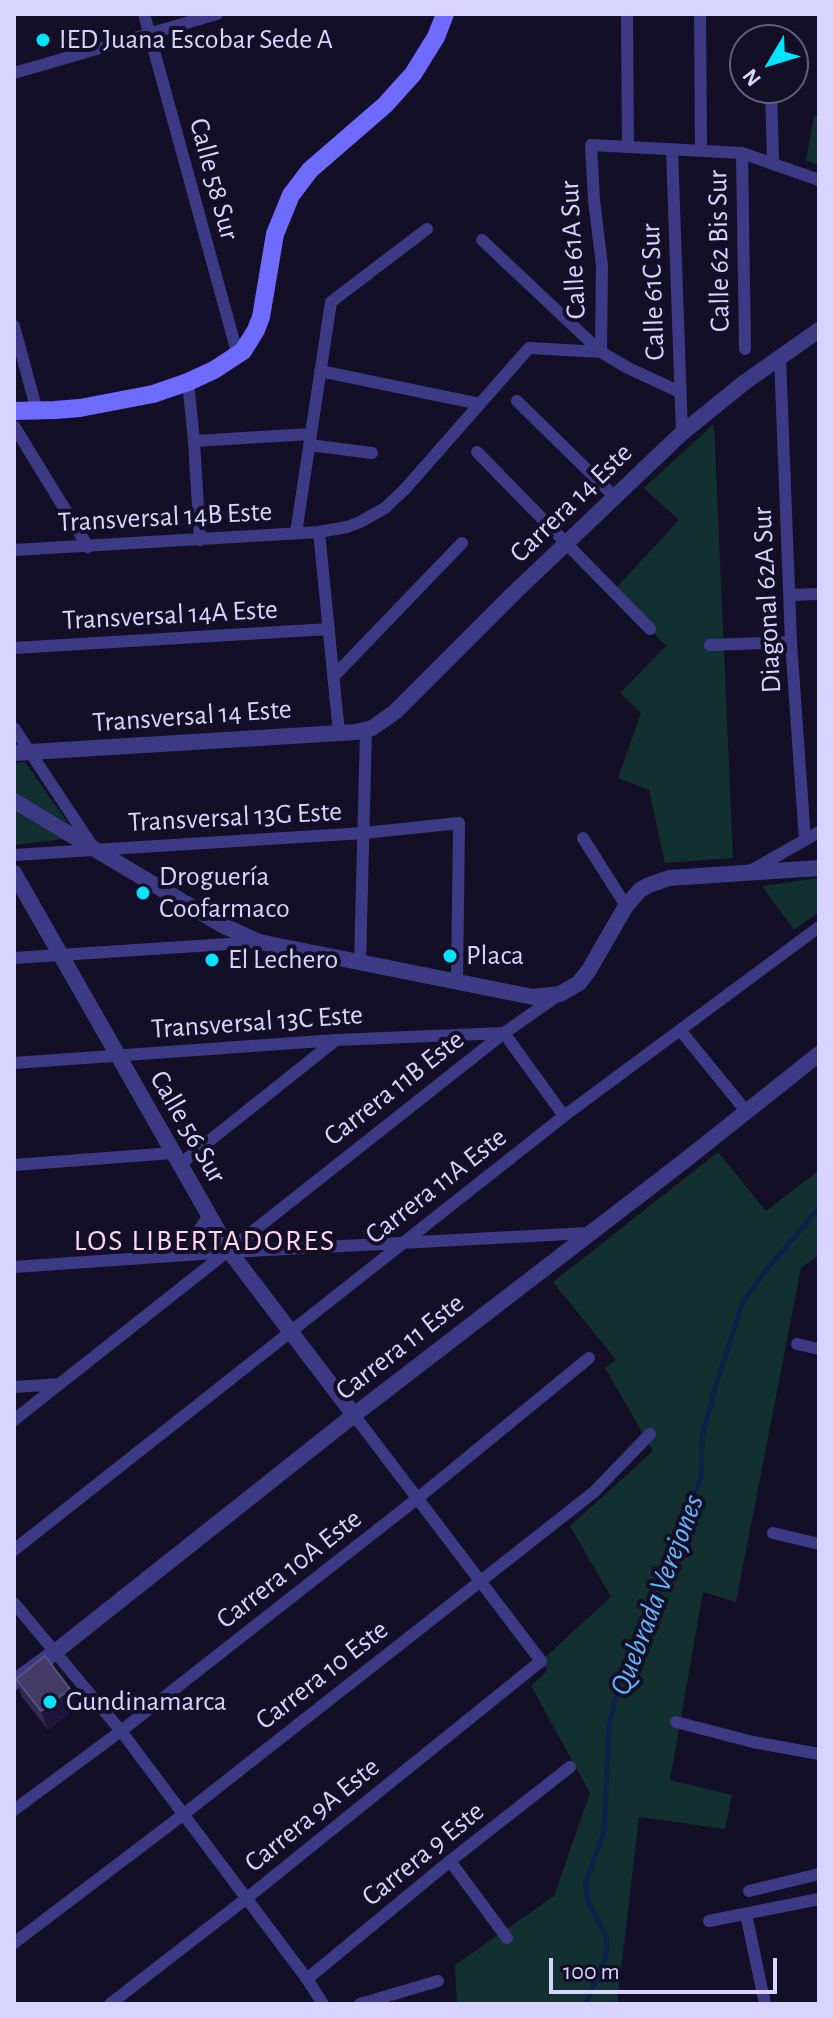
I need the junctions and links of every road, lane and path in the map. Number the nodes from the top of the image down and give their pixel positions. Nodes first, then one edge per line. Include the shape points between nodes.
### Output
1 (144, 14) edge
2 (217, 14) edge
3 (445, 14) edge
4 (627, 14) edge
5 (700, 14) edge
6 (149, 34) junction
7 (14, 73) edge
8 (771, 104) edge
9 (628, 147) junction
10 (672, 150) junction
11 (701, 150) junction
12 (742, 153) junction
13 (773, 163) junction
14 (819, 180) edge
15 (427, 229) dead end
16 (482, 240) dead end
17 (14, 326) edge
18 (819, 330) edge
19 (529, 348) joint
20 (745, 349) dead end
21 (601, 352) junction
22 (238, 356) junction
23 (780, 357) junction
24 (320, 371) junction
25 (188, 382) junction
26 (680, 392) junction
27 (517, 401) dead end
28 (480, 404) junction
29 (14, 411) edge
30 (37, 411) junction
31 (14, 426) edge
32 (682, 433) junction
33 (310, 440) junction
34 (194, 441) junction
35 (477, 452) dead end
36 (372, 453) dead end
37 (615, 497) junction
38 (319, 532) junction
39 (296, 533) junction
40 (200, 540) junction
41 (462, 543) dead end
42 (566, 543) junction
43 (88, 547) junction
44 (14, 550) edge
45 (819, 594) edge
46 (790, 595) junction
47 (329, 629) junction
48 (650, 629) dead end
49 (791, 642) junction
50 (710, 645) dead end
51 (14, 648) edge
52 (333, 677) junction
53 (14, 728) edge
54 (369, 729) junction
55 (339, 733) junction
56 (22, 753) edge
57 (14, 801) edge
58 (819, 832) edge
59 (364, 833) junction
60 (583, 838) dead end
61 (805, 840) junction
62 (95, 849) junction
63 (14, 855) edge
64 (819, 868) edge
65 (14, 873) edge
66 (748, 873) junction
67 (626, 906) junction
68 (819, 927) edge
69 (259, 942) junction
70 (60, 955) junction
71 (14, 958) edge
72 (360, 963) junction
73 (457, 982) junction
74 (560, 994) junction
75 (680, 1030) junction
76 (504, 1033) junction
77 (336, 1040) junction
78 (819, 1054) edge
79 (117, 1055) junction
80 (14, 1063) edge
81 (746, 1111) junction
82 (564, 1116) junction
83 (176, 1159) junction
84 (14, 1165) edge
85 (209, 1215) junction
86 (588, 1233) junction
87 (403, 1243) junction
88 (230, 1252) junction
89 (183, 1255) junction
90 (14, 1267) edge
91 (291, 1333) junction
92 (797, 1344) dead end
93 (819, 1349) edge
94 (589, 1358) dead end
95 (60, 1384) junction
96 (14, 1387) edge
97 (354, 1415) junction
98 (14, 1420) edge
99 (650, 1434) dead end
100 (418, 1498) junction
101 (773, 1533) dead end
102 (819, 1544) edge
103 (14, 1550) edge
104 (480, 1580) junction
105 (14, 1603) edge
106 (55, 1652) junction
107 (541, 1661) joint
108 (14, 1682) edge
109 (676, 1722) dead end
110 (121, 1731) junction
111 (819, 1754) edge
112 (570, 1767) dead end
113 (14, 1810) edge
114 (184, 1814) junction
115 (450, 1861) junction
116 (819, 1874) edge
117 (749, 1891) dead end
118 (247, 1898) junction
119 (819, 1899) edge
120 (746, 1914) junction
121 (709, 1921) dead end
122 (507, 1938) dead end
123 (14, 1943) edge
124 (307, 1979) junction
125 (438, 1981) dead end
126 (110, 2004) edge
127 (323, 2004) edge
128 (360, 2004) edge
129 (765, 2004) edge

1 - 6 street, Calle 58 Sur
2 - 6 street
3 - 22 main road via 413,74 310,170 291,195 275,234 261,317
4 - 9 street
5 - 11 street
6 - 7 street
6 - 22 street, Calle 58 Sur
8 - 13 street
9 - 10 street
9 - 21 street, Calle 61A Sur via 591,145 602,266
10 - 11 street
10 - 26 street, Calle 61C Sur
11 - 12 street
12 - 13 street
12 - 20 street, Calle 62 Bis Sur
13 - 14 street
15 - 24 street via 331,302
16 - 21 street, Calle 61A Sur
17 - 30 street
18 - 23 street, Carrera 14 Este
19 - 21 street, Calle 61A Sur
19 - 28 street, Transversal 14B Este
21 - 26 street, Calle 61A Sur
22 - 25 main road
23 - 32 street, Carrera 14 Este
23 - 46 street, Diagonal 62A Sur
24 - 28 street
24 - 33 street
25 - 30 main road via 153,394
25 - 34 street
26 - 32 street, Calle 61C Sur
27 - 37 street
28 - 38 street, Transversal 14B Este via 385,508 360,522
29 - 30 main road
31 - 43 street
32 - 37 street, Carrera 14 Este
33 - 34 street
33 - 36 street
33 - 39 street
34 - 40 street
35 - 42 street
37 - 42 street, Carrera 14 Este
38 - 39 street, Transversal 14B Este
38 - 47 street
39 - 40 street, Transversal 14B Este
40 - 43 street, Transversal 14B Este
41 - 52 street
42 - 48 street
42 - 54 street, Carrera 14 Este via 395,712
43 - 44 street, Transversal 14B Este
45 - 46 street
46 - 49 street, Diagonal 62A Sur
47 - 51 street, Transversal 14A Este
47 - 52 street
49 - 50 street
49 - 61 street, Diagonal 62A Sur
52 - 55 street
53 - 56 street
54 - 55 street, Transversal 14 Este
54 - 59 street
55 - 56 street, Transversal 14 Este
56 - 62 street
57 - 62 street
58 - 61 street
59 - 62 street, Transversal 13G Este
59 - 72 street
59 - 73 street, Transversal 13G Este via 459,823
60 - 67 street
61 - 66 street
62 - 63 street, Transversal 13G Este
62 - 69 street
64 - 66 street, Carrera 11B Este
65 - 70 street, Calle 56 Sur
66 - 67 street, Carrera 11B Este via 659,880
67 - 74 street, Carrera 11B Este via 589,970
68 - 75 street, Carrera 11A Este
69 - 70 street
69 - 72 street
70 - 71 street
70 - 79 street, Calle 56 Sur
72 - 73 street
73 - 74 street via 533,997
74 - 76 street, Carrera 11B Este
75 - 81 street
75 - 82 street, Carrera 11A Este
76 - 77 street, Transversal 13C Este
76 - 82 street
76 - 88 street, Carrera 11B Este
77 - 79 street, Transversal 13C Este
77 - 83 street
78 - 81 street, Carrera 11 Este
79 - 80 street, Transversal 13C Este
79 - 83 street, Calle 56 Sur
81 - 86 street, Carrera 11 Este
82 - 87 street, Carrera 11A Este
83 - 84 street
83 - 85 street, Calle 56 Sur
85 - 88 street, Calle 56 Sur
85 - 89 street
86 - 87 street
86 - 97 street, Carrera 11 Este
87 - 88 street
87 - 91 street, Carrera 11A Este
88 - 89 street
88 - 91 street, Calle 56 Sur
88 - 95 street, Carrera 11B Este
89 - 90 street
91 - 97 street, Calle 56 Sur
91 - 103 street, Carrera 11A Este
92 - 93 street
94 - 100 street, Carrera 10A Este
95 - 96 street
95 - 98 street, Carrera 11B Este
97 - 100 street, Calle 56 Sur
97 - 106 street, Carrera 11 Este
99 - 104 street, Carrera 10 Este via 594,1492
100 - 104 street, Calle 56 Sur
100 - 110 street, Carrera 10A Este
101 - 102 street
104 - 107 street, Calle 56 Sur
104 - 114 street, Carrera 10 Este
105 - 106 street
106 - 108 street, Carrera 11 Este
106 - 110 street
107 - 118 street, Carrera 9A Este
109 - 111 street
110 - 113 street, Carrera 10A Este
110 - 114 street
112 - 115 street, Carrera 9 Este
114 - 118 street
114 - 123 street, Carrera 10 Este
115 - 122 street
115 - 124 street, Carrera 9 Este
116 - 117 street
118 - 124 street
118 - 126 street, Carrera 9A Este
119 - 120 street
120 - 121 street
120 - 129 street
124 - 127 street
125 - 128 street

